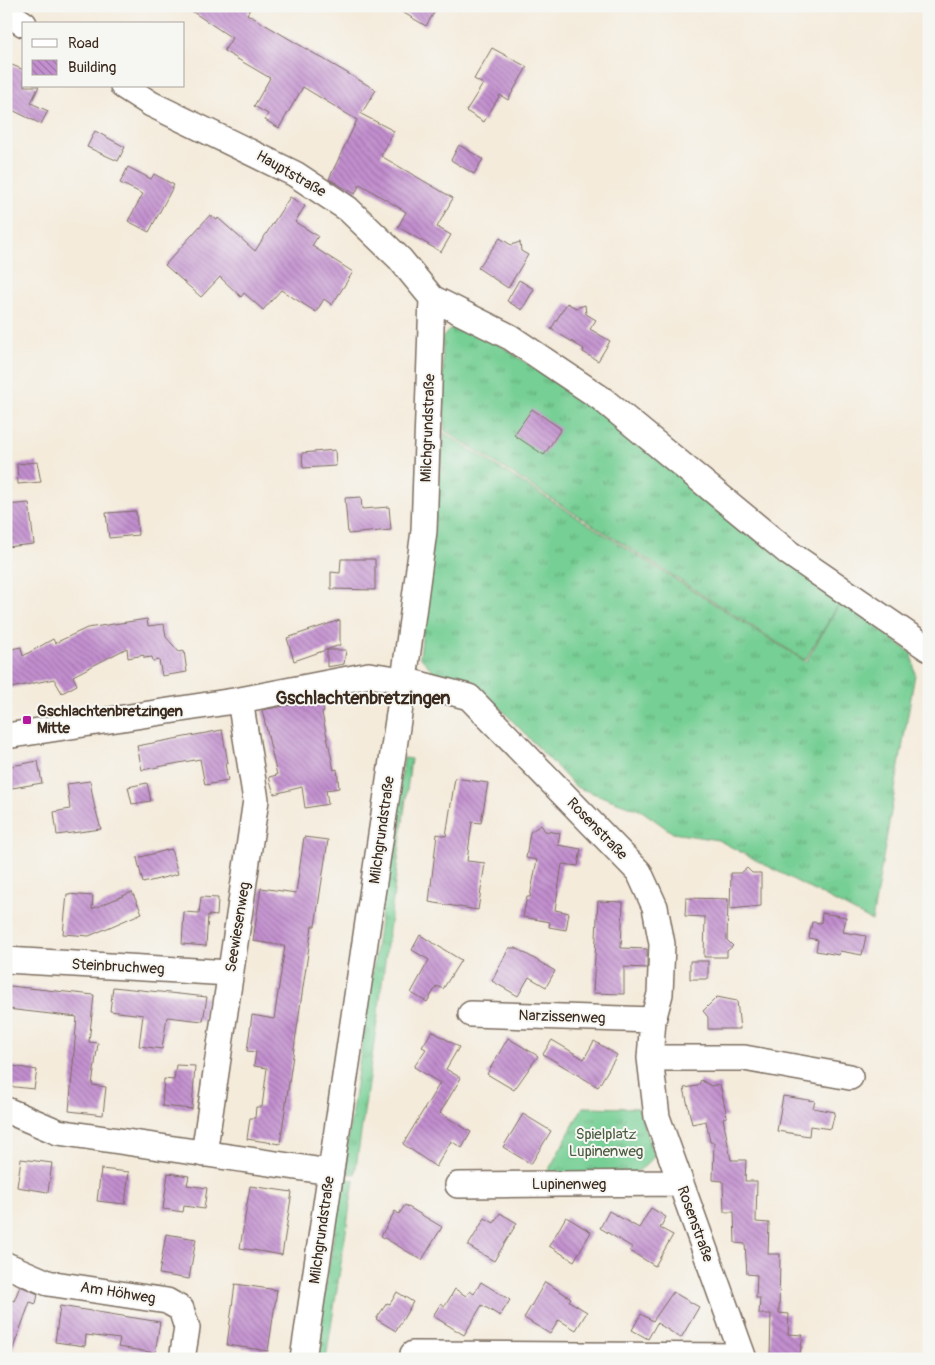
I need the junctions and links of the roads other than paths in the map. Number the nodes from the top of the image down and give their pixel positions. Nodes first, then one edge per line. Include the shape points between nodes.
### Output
1 (126, 88) edge
2 (432, 298) junction
3 (929, 649) edge
4 (404, 680) junction
5 (240, 700) junction
6 (6, 736) edge
7 (6, 960) edge
8 (230, 973) junction
9 (471, 1014) dead end
10 (653, 1020) junction
11 (650, 1058) junction
12 (850, 1077) dead end
13 (6, 1110) edge
14 (204, 1154) junction
15 (330, 1172) junction
16 (680, 1183) junction
17 (458, 1184) dead end
18 (6, 1265) edge
19 (413, 1354) dead end
20 (743, 1358) edge
21 (182, 1359) edge
22 (303, 1359) edge

1 - 2 street, Hauptstraße via 151,104 295,174 348,209 400,259
2 - 3 street via 510,337 602,399 789,553
2 - 4 street, Milchgrundstraße via 424,531
4 - 5 street, Rosenstraße via 369,675
4 - 10 street, Rosenstraße via 469,697 639,872 656,907 662,944 660,994
4 - 15 street, Milchgrundstraße
5 - 6 street, Rosenstraße
5 - 8 street, Seewiesenweg via 256,800
7 - 8 street, Steinbruchweg
8 - 14 street, Seewiesenweg
9 - 10 street, Narzissenweg
10 - 11 street, Rosenstraße
11 - 12 street via 744,1058
11 - 16 street, Rosenstraße via 657,1117
13 - 14 street via 58,1132
14 - 15 street
15 - 22 street, Milchgrundstraße
16 - 17 street, Lupinenweg
16 - 20 street, Rosenstraße
18 - 21 street, Am Höhweg via 48,1282 167,1301 181,1309 187,1328
19 - 20 street

